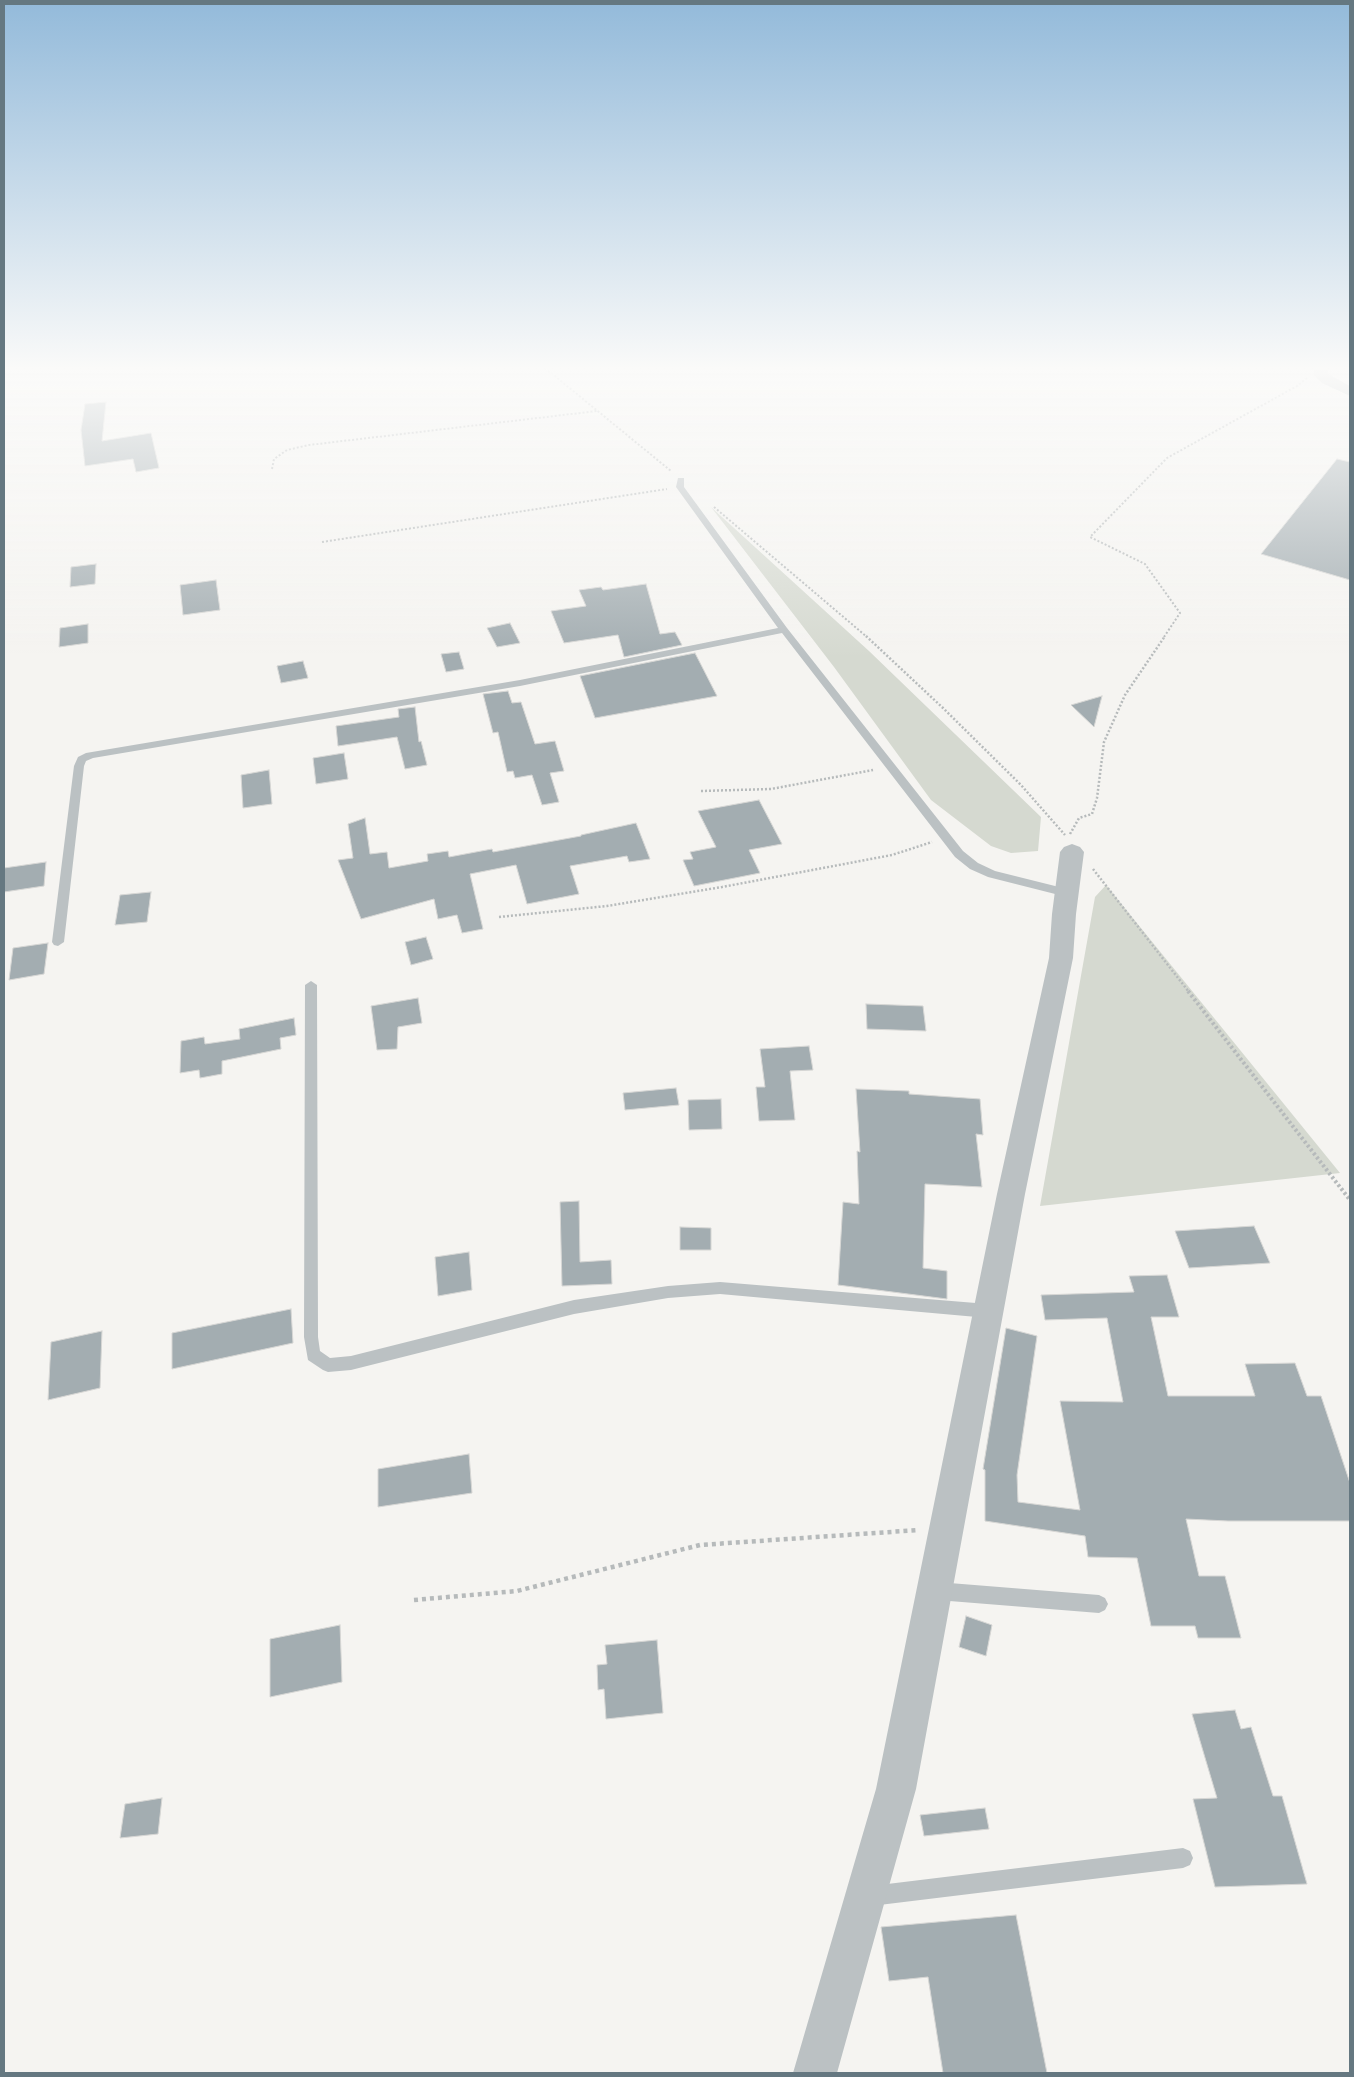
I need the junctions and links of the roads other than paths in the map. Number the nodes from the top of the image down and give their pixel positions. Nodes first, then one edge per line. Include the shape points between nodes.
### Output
1 (681, 483) road end
2 (784, 630) junction
3 (1080, 858) road end
4 (1067, 894) junction
5 (58, 942) dead end
6 (311, 984) dead end
7 (988, 1312) junction
8 (935, 1591) junction
9 (1099, 1604) dead end
10 (1183, 1858) dead end
11 (865, 1897) junction
12 (815, 2073) edge

1 - 2 lane
2 - 4 lane via 959,854 992,874
2 - 5 lane via 520,683 90,755 79,766
3 - 4 street
4 - 7 street via 1061,958
6 - 7 lane via 311,1337 313,1355 328,1365 350,1363 574,1307 668,1292 720,1288
7 - 8 street
8 - 9 lane
8 - 11 street via 896,1789
10 - 11 lane
11 - 12 street

